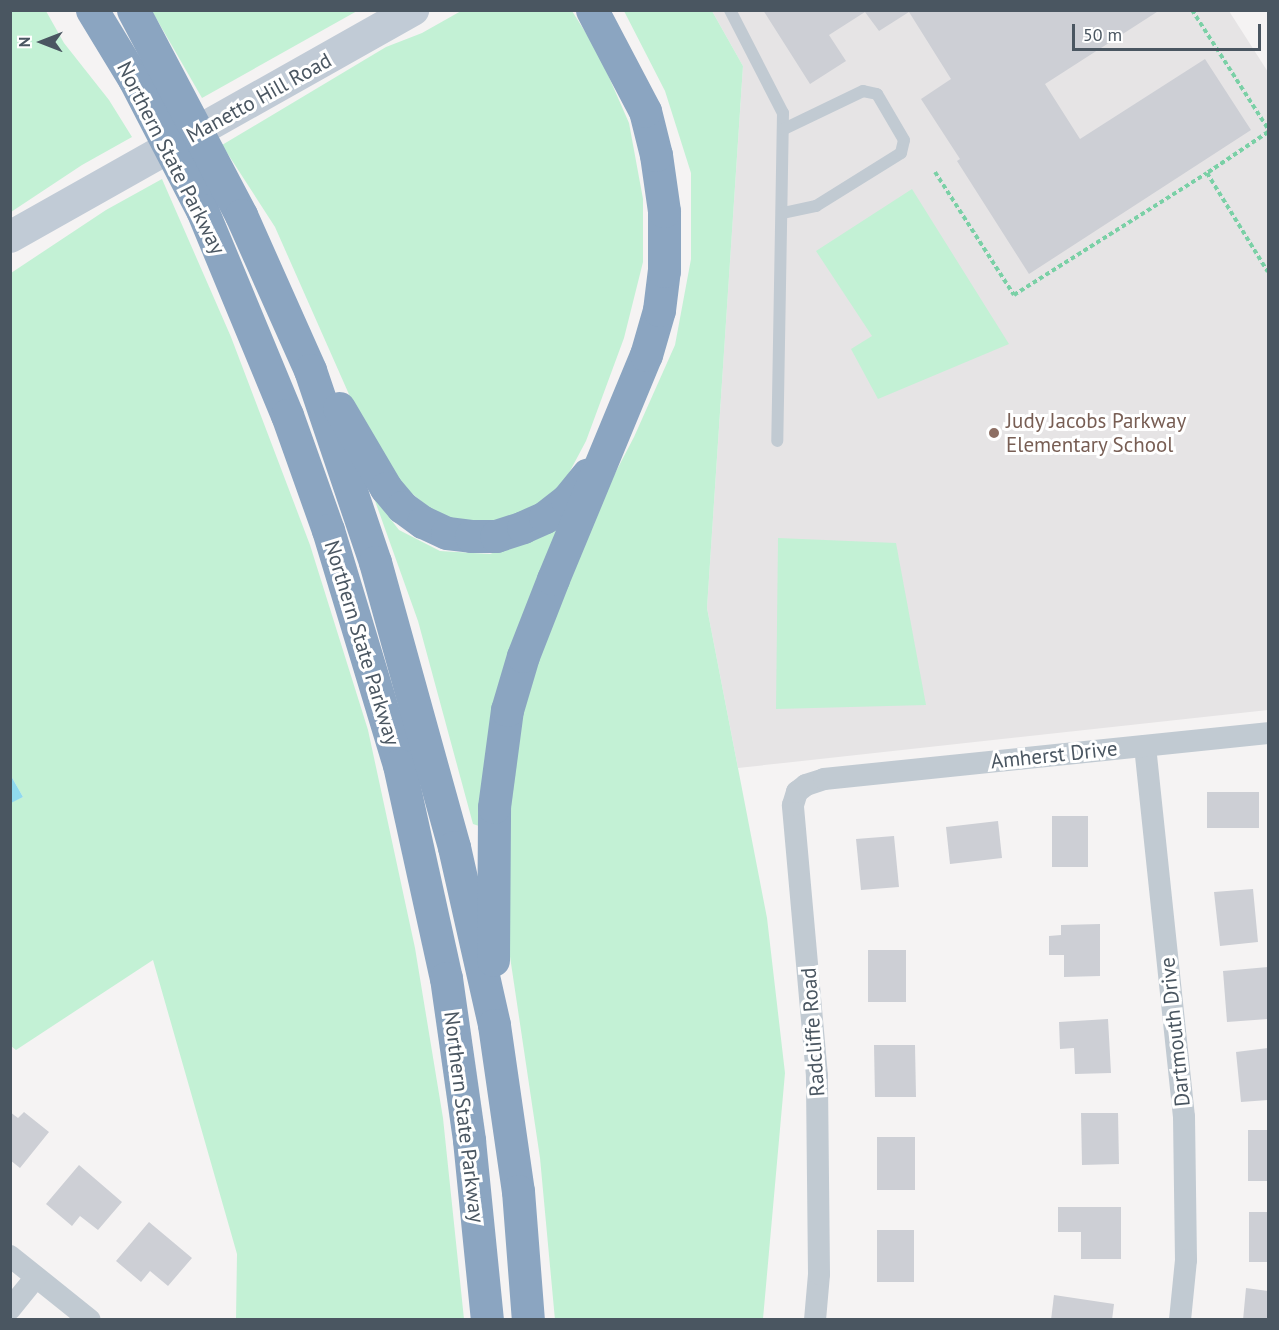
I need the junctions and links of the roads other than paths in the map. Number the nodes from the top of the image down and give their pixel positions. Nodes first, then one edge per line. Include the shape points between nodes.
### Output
1 (92, 10) edge
2 (133, 10) edge
3 (413, 10) edge
4 (592, 10) edge
5 (730, 10) edge
6 (784, 129) junction
7 (783, 213) junction
8 (10, 237) edge
9 (310, 369) junction
10 (777, 441) dead end
11 (602, 457) junction
12 (1269, 733) edge
13 (1145, 746) junction
14 (839, 777) joint
15 (494, 1025) junction
16 (10, 1256) edge
17 (36, 1276) junction
18 (10, 1309) edge
19 (90, 1320) edge
20 (487, 1320) edge
21 (528, 1320) edge
22 (815, 1320) edge
23 (1180, 1320) edge

1 - 20 highway, Northern State Parkway via 134,79 202,210 287,415 328,530 399,765 446,978 469,1140
2 - 9 highway, Northern State Parkway via 241,215
3 - 8 main road, Manetto Hill Road
4 - 11 highway via 645,111 664,211 664,271 659,310 632,394
5 - 6 lane via 783,113
6 - 7 lane
6 - 7 lane via 863,91 877,94 904,140 901,153 816,207
7 - 10 lane
9 - 11 highway via 336,403 386,488 402,507 447,533 496,536 545,517 567,500
9 - 15 highway, Northern State Parkway via 381,585 454,847
11 - 15 highway via 523,656 507,710 494,807
12 - 13 street, Amherst Drive
13 - 14 street, Amherst Drive
13 - 23 street, Dartmouth Drive via 1185,1117 1186,1260
14 - 22 street, Radcliffe Road via 806,785 797,792 794,805 817,1076 819,1274
15 - 21 highway, Northern State Parkway via 518,1191
16 - 17 street
17 - 18 street
17 - 19 street

